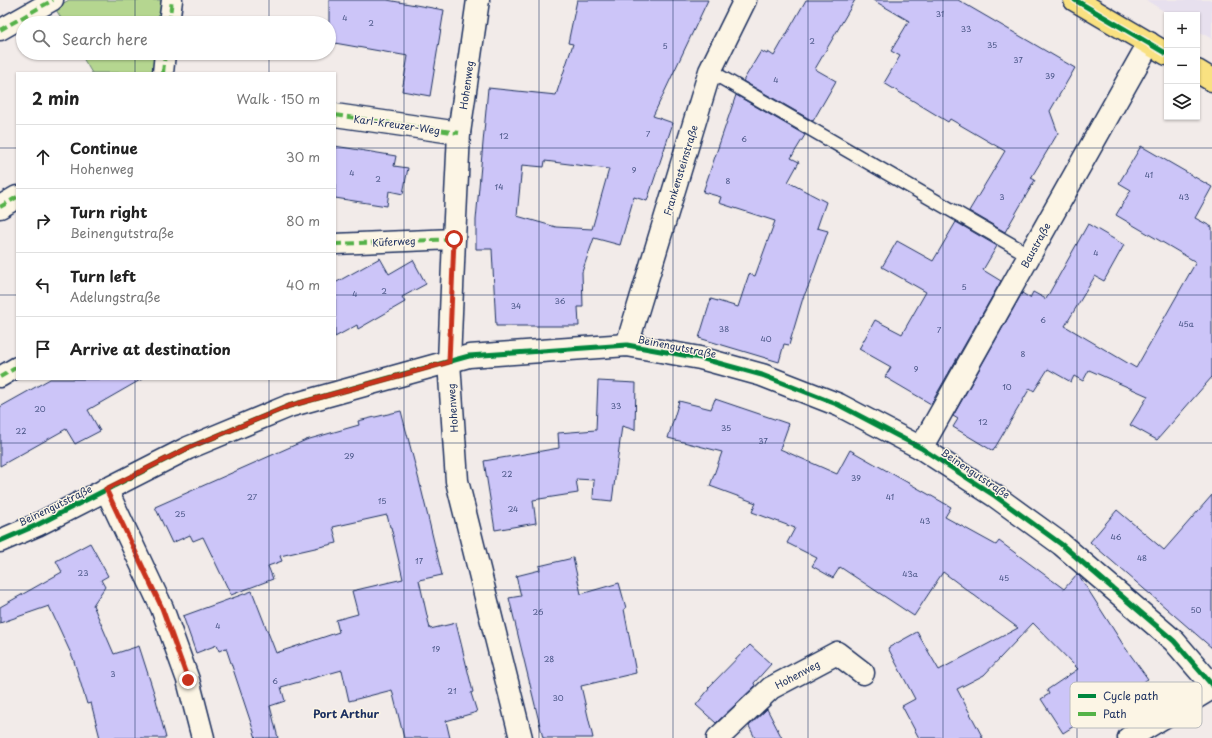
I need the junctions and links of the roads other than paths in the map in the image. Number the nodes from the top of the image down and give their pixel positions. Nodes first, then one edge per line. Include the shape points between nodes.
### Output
1 (53, 0) edge
2 (172, 0) edge
3 (478, 0) edge
4 (744, 0) edge
5 (1074, 0) edge
6 (25, 16) edge
7 (170, 16) edge
8 (16, 21) edge
9 (0, 30) edge
10 (1158, 48) edge
11 (165, 60) edge
12 (710, 71) junction
13 (163, 72) edge
14 (1200, 73) edge
15 (1212, 80) edge
16 (336, 115) edge
17 (459, 133) junction
18 (16, 198) edge
19 (0, 206) edge
20 (454, 239) junction
21 (336, 244) edge
22 (1029, 255) junction
23 (627, 345) junction
24 (449, 362) junction
25 (16, 368) edge
26 (0, 377) edge
27 (921, 448) junction
28 (106, 489) junction
29 (0, 541) edge
30 (863, 673) dead end
31 (1212, 685) edge
32 (1212, 688) edge
33 (1202, 694) edge
34 (1146, 728) edge
35 (203, 738) edge
36 (521, 738) edge
37 (718, 738) edge
38 (1129, 738) edge

1 - 6 street
2 - 7 street
3 - 17 street, Hohenweg
4 - 12 street, Frankensteinstraße
5 - 10 main road
8 - 9 street
10 - 22 street, Baustraße
11 - 13 street
12 - 22 lane
12 - 23 street, Frankensteinstraße
14 - 15 main road
16 - 17 street, Karl-Kreuzer-Weg
17 - 20 street, Hohenweg
18 - 19 street
20 - 21 street, Küferweg
20 - 24 street, Hohenweg
22 - 27 street, Baustraße
23 - 24 street, Beinengutstraße via 469,356
23 - 27 street, Beinengutstraße via 700,358 762,375 839,405
24 - 28 street, Beinengutstraße via 289,406 188,448
24 - 36 street, Hohenweg via 457,480
25 - 26 street
27 - 31 street, Beinengutstraße via 995,496 1061,544 1174,641
28 - 29 street, Beinengutstraße via 38,526
28 - 35 street via 162,608 188,680
30 - 37 street, Hohenweg via 837,653 771,688
32 - 33 street
34 - 38 street

